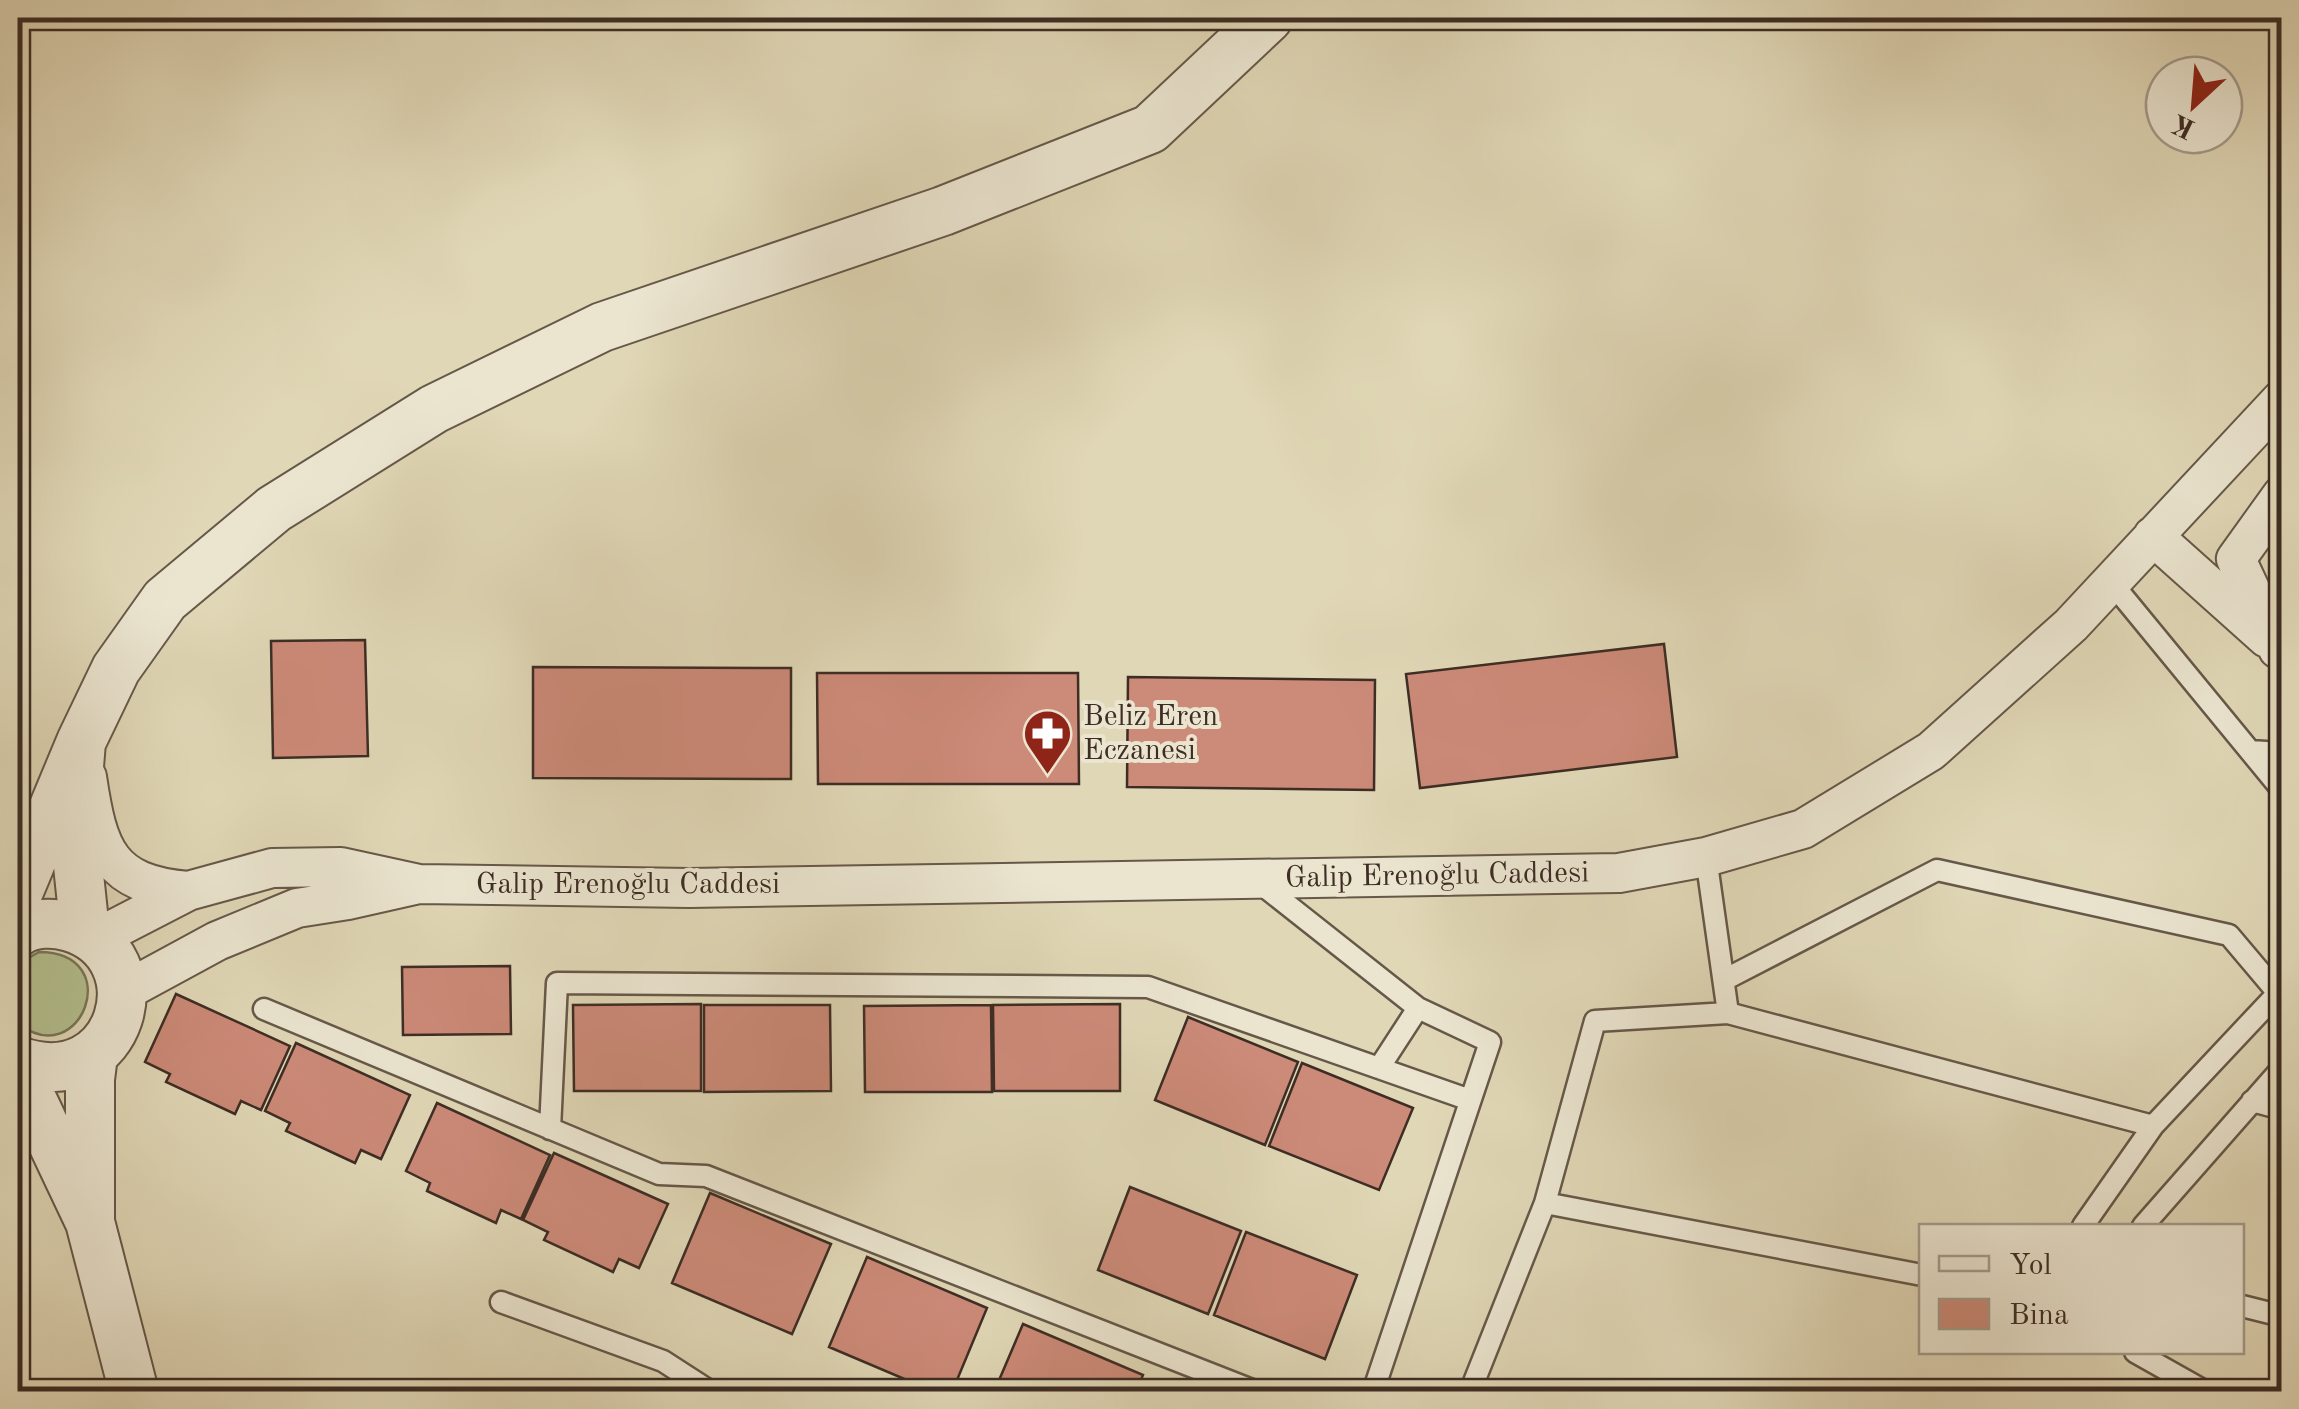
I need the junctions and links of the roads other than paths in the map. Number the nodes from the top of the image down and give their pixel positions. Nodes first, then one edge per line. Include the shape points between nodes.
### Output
1 (1268, 18) edge
2 (2282, 399) edge
3 (2282, 495) edge
4 (2154, 536) junction
5 (2111, 582) junction
6 (2280, 649) edge
7 (82, 742) junction
8 (2250, 751) junction
9 (2282, 753) edge
10 (2282, 790) edge
11 (1706, 856) junction
12 (1254, 879) junction
13 (420, 884) junction
14 (188, 891) junction
15 (18, 893) edge
16 (18, 932) edge
17 (90, 935) junction
18 (1724, 980) junction
19 (123, 992) junction
20 (1418, 1008) junction
21 (264, 1009) dead end
22 (1728, 1013) junction
23 (93, 1055) junction
24 (18, 1061) edge
25 (1379, 1068) junction
26 (2282, 1068) edge
27 (18, 1070) edge
28 (1470, 1100) junction
29 (2252, 1101) junction
30 (2282, 1109) edge
31 (2153, 1126) junction
32 (550, 1129) junction
33 (1545, 1203) junction
34 (90, 1222) junction
35 (2085, 1224) edge
36 (2145, 1224) edge
37 (1919, 1274) edge
38 (501, 1302) dead end
39 (2244, 1306) edge
40 (2282, 1316) edge
41 (2138, 1354) edge
42 (134, 1392) edge
43 (711, 1392) edge
44 (1257, 1392) edge
45 (1373, 1392) edge
46 (1470, 1392) edge
47 (2206, 1392) edge

1 - 7 street via 1150,129 943,212 602,327 434,409 274,509 166,600 116,669
2 - 4 street, Galip Erenoğlu Caddesi
3 - 6 street via 2236,559
4 - 5 street, Galip Erenoğlu Caddesi
4 - 6 street
5 - 8 lane
5 - 11 street, Galip Erenoğlu Caddesi via 1931,750 1803,828
7 - 14 street via 105,849 126,875 155,888
7 - 15 street
7 - 17 street via 74,827
8 - 9 lane
8 - 10 lane
11 - 12 street, Galip Erenoğlu Caddesi via 1619,873
11 - 18 lane
12 - 13 street, Galip Erenoğlu Caddesi via 689,888
12 - 20 lane
13 - 14 street via 341,867 272,868
13 - 19 street via 297,908 217,941
14 - 17 street
16 - 17 street via 56,923
17 - 19 street via 115,962
18 - 22 lane
18 - 31 lane via 1937,870 2228,935 2278,993
19 - 23 street via 116,1028
20 - 25 lane
20 - 28 lane via 1490,1042
21 - 32 lane
22 - 31 lane
22 - 33 lane via 1595,1022
23 - 24 street via 68,1067
23 - 34 street
25 - 28 lane
25 - 32 lane via 1148,987 557,983
26 - 29 lane
27 - 34 street
28 - 45 lane
29 - 30 lane
29 - 36 lane
31 - 35 lane
32 - 44 lane via 659,1174 706,1176
33 - 37 lane
33 - 46 lane
34 - 42 street
38 - 43 lane via 663,1361
39 - 40 lane
41 - 47 lane

